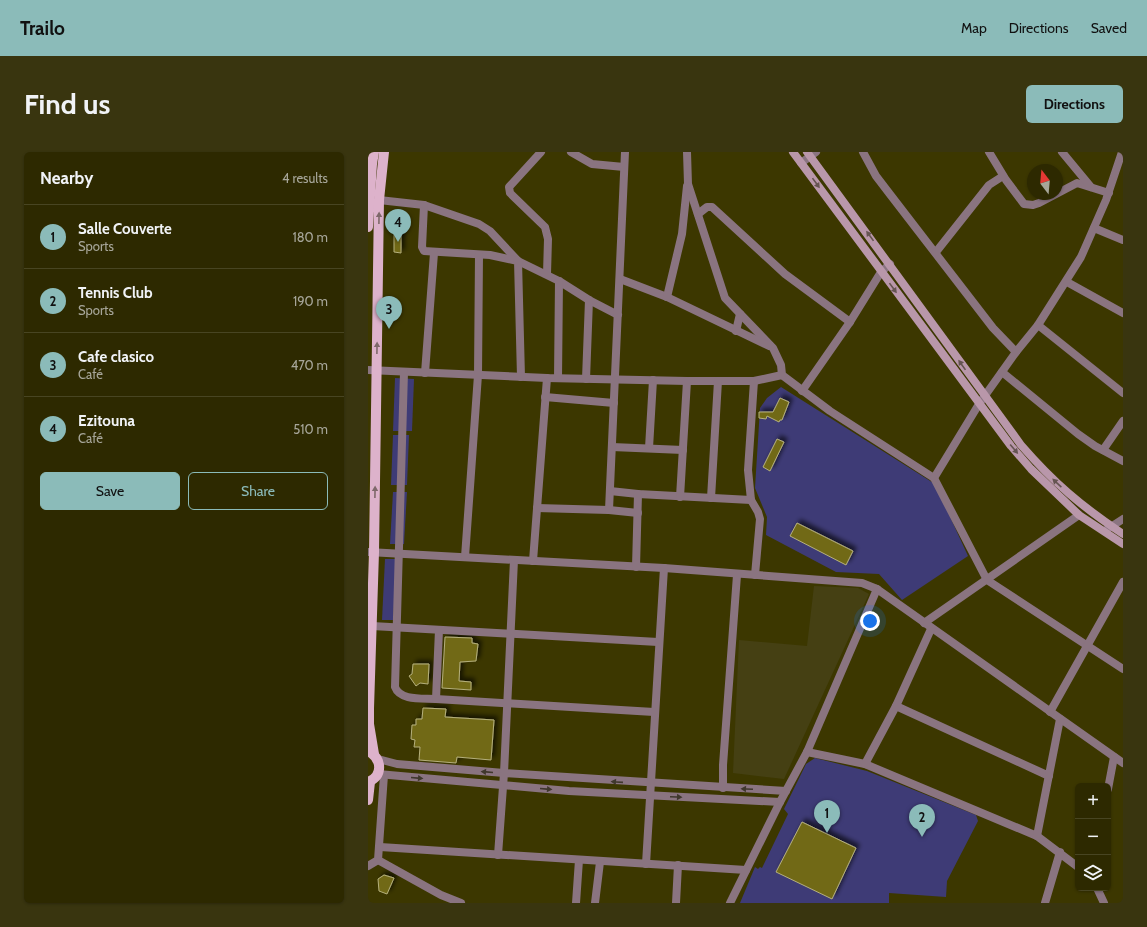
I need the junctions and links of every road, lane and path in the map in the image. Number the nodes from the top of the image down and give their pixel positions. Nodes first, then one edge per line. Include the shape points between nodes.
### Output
1 (384, 152) edge
2 (541, 152) edge
3 (570, 152) edge
4 (625, 152) edge
5 (687, 152) edge
6 (792, 152) edge
7 (863, 152) edge
8 (989, 152) edge
9 (1062, 152) edge
10 (1122, 152) edge
11 (811, 153) edge
12 (374, 159) edge
13 (801, 163) junction
14 (624, 167) junction
15 (1003, 176) junction
16 (688, 184) junction
17 (1091, 187) junction
18 (1109, 193) junction
19 (379, 200) junction
20 (424, 205) junction
21 (698, 214) junction
22 (368, 227) edge
23 (1094, 228) junction
24 (1123, 240) edge
25 (936, 252) junction
26 (434, 253) junction
27 (479, 255) junction
28 (518, 261) junction
29 (890, 264) junction
30 (881, 272) junction
31 (547, 274) junction
32 (620, 279) junction
33 (559, 281) junction
34 (1067, 282) junction
35 (667, 297) junction
36 (588, 300) junction
37 (1123, 313) edge
38 (740, 314) junction
39 (618, 315) junction
40 (850, 322) junction
41 (1038, 325) junction
42 (736, 331) junction
43 (773, 348) junction
44 (1016, 352) junction
45 (373, 371) edge
46 (404, 372) junction
47 (1002, 372) junction
48 (425, 373) junction
49 (478, 375) junction
50 (782, 375) junction
51 (521, 377) junction
52 (547, 378) junction
53 (558, 378) junction
54 (586, 379) junction
55 (616, 380) junction
56 (653, 380) junction
57 (687, 381) junction
58 (718, 381) junction
59 (754, 381) junction
60 (802, 391) junction
61 (1123, 393) edge
62 (984, 396) junction
63 (545, 397) junction
64 (614, 403) junction
65 (979, 404) junction
66 (1123, 421) edge
67 (612, 447) junction
68 (649, 448) junction
69 (683, 450) junction
70 (1103, 450) junction
71 (1123, 461) edge
72 (934, 478) junction
73 (610, 491) junction
74 (638, 494) junction
75 (680, 496) junction
76 (711, 498) junction
77 (750, 500) junction
78 (537, 508) junction
79 (609, 510) junction
80 (638, 513) junction
81 (1079, 515) junction
82 (1123, 519) edge
83 (1112, 526) junction
84 (1104, 531) junction
85 (1123, 534) edge
86 (1123, 544) edge
87 (371, 552) edge
88 (400, 553) junction
89 (465, 557) junction
90 (514, 560) junction
91 (533, 561) junction
92 (636, 567) junction
93 (664, 568) junction
94 (737, 575) junction
95 (755, 575) junction
96 (987, 580) junction
97 (1123, 582) edge
98 (877, 589) junction
99 (372, 626) junction
100 (928, 626) junction
101 (397, 628) junction
102 (439, 630) junction
103 (510, 633) junction
104 (658, 642) junction
105 (1086, 646) junction
106 (1123, 669) edge
107 (436, 699) junction
108 (506, 703) junction
109 (896, 706) junction
110 (654, 712) junction
111 (1050, 712) junction
112 (1060, 719) junction
113 (807, 752) junction
114 (373, 755) edge
115 (1114, 757) junction
116 (1123, 763) edge
117 (865, 764) junction
118 (504, 773) junction
119 (1049, 776) junction
120 (375, 778) edge
121 (1109, 783) edge
122 (652, 784) junction
123 (503, 786) junction
124 (723, 788) junction
125 (786, 791) junction
126 (652, 796) junction
127 (368, 800) edge
128 (780, 802) junction
129 (1037, 836) junction
130 (380, 847) junction
131 (1060, 852) junction
132 (498, 855) junction
133 (378, 860) junction
134 (579, 860) junction
135 (600, 862) junction
136 (646, 864) junction
137 (1075, 864) edge
138 (678, 865) junction
139 (368, 866) edge
140 (746, 870) junction
141 (1098, 891) edge
142 (461, 903) edge
143 (576, 903) edge
144 (595, 903) edge
145 (676, 903) edge
146 (730, 903) edge
147 (1045, 903) edge
148 (1104, 903) edge

1 - 12 main road
2 - 31 street via 510,185 509,190 545,227 548,239
3 - 14 street via 592,164
4 - 14 street
5 - 16 street
6 - 13 street
7 - 25 street via 876,176
8 - 15 street
9 - 17 street
10 - 18 street
11 - 13 street
29 -> 11 street
12 - 19 main road
12 - 22 main road
13 -> 30 street
14 - 32 street
15 - 17 street via 1021,201 1029,205 1054,196 1075,184
15 - 25 street via 989,185
16 - 21 street
16 - 35 street via 682,234
17 - 18 street
18 - 23 street
19 - 20 street
45 -> 19 main road
20 - 26 street via 422,249
20 - 28 street via 482,225
21 - 38 street via 724,298
21 - 40 street via 707,207 712,207 785,274
23 - 24 street
23 - 34 street
25 - 44 street via 993,328
26 - 27 street
26 - 48 street
27 - 28 street via 499,256
27 - 49 street
28 - 31 street
28 - 51 street
29 - 30 street
62 -> 29 street
30 - 40 street
30 -> 65 street
31 - 33 street
32 - 35 street
32 - 39 street
33 - 36 street
33 - 53 street
34 - 37 street
34 - 41 street
35 - 42 street
36 - 39 street
36 - 54 street
38 - 42 street
38 - 43 street
39 - 55 street
40 - 60 street
41 - 44 street
41 - 61 street
42 - 43 street
43 - 50 street via 781,365
44 - 47 street
45 - 46 street
87 -> 45 main road
46 - 48 street
46 - 88 street
47 - 62 street
47 - 70 street via 1078,434
48 - 49 street
49 - 51 street
49 - 89 street
50 - 59 street
50 - 60 street
51 - 52 street
52 - 53 street
52 - 63 street
53 - 54 street
54 - 55 street
55 - 56 street
55 - 64 street
56 - 57 street
56 - 68 street
57 - 58 street
57 - 69 street
58 - 59 street
58 - 76 street
59 - 77 street via 748,470
60 - 72 street
62 - 65 street
83 -> 62 street via 1086,509 1049,476 1021,445
63 - 64 street
63 - 78 street
64 - 67 street
65 - 72 street
65 -> 81 street via 1031,469
66 - 70 street
67 - 68 street
67 - 73 street
68 - 69 street
69 - 75 street
70 - 71 street
72 - 96 street
73 - 74 street
73 - 79 street
74 - 75 street
74 - 80 street
75 - 76 street
76 - 77 street
77 - 95 street via 760,518
78 - 79 street
78 - 91 street
79 - 80 street
80 - 92 street
81 - 84 street
81 - 96 street
82 - 83 street
83 - 84 street
83 - 85 street
84 - 86 street
87 - 88 street
87 - 99 main road
88 - 89 street
88 - 101 street
89 - 90 street
90 - 91 street
90 - 103 street
91 - 92 street
92 - 93 street
93 - 94 street
93 - 104 street
94 - 95 street
94 - 124 street
95 - 98 street via 862,583
96 - 100 street
96 - 105 street
97 - 105 street
98 - 100 street
98 - 113 street
99 - 101 street
99 - 114 main road via 369,724
100 - 109 street
100 - 111 street
101 - 102 street
101 - 107 street via 397,692 402,696
102 - 103 street
102 - 107 street
103 - 104 street
103 - 108 street
104 - 110 street
105 - 106 street
105 - 111 street
107 - 108 street
108 - 110 street
108 - 118 street
109 - 117 street
109 - 119 street
110 - 122 street
111 - 112 street
112 - 115 street
112 - 119 street
113 - 117 street
113 - 125 street
118 -> 114 street via 397,764
114 - 120 main road via 379,769
115 - 116 street
115 - 121 street
117 - 129 street
122 -> 118 street
118 - 123 street
119 - 129 street
120 -> 123 street
120 - 127 main road
120 - 130 street
122 - 124 street
122 - 126 street
123 -> 126 street
123 - 132 street
125 -> 124 street
125 - 128 street
126 -> 128 street
126 - 136 street
128 - 140 street
129 - 131 street
130 - 132 street
130 - 133 street
131 - 137 street
131 - 147 street
132 - 134 street
133 - 139 street
133 - 142 street
134 - 135 street
134 - 143 street
135 - 136 street
135 - 144 street
136 - 138 street
138 - 140 street
138 - 145 street
140 - 146 street
141 - 148 street

